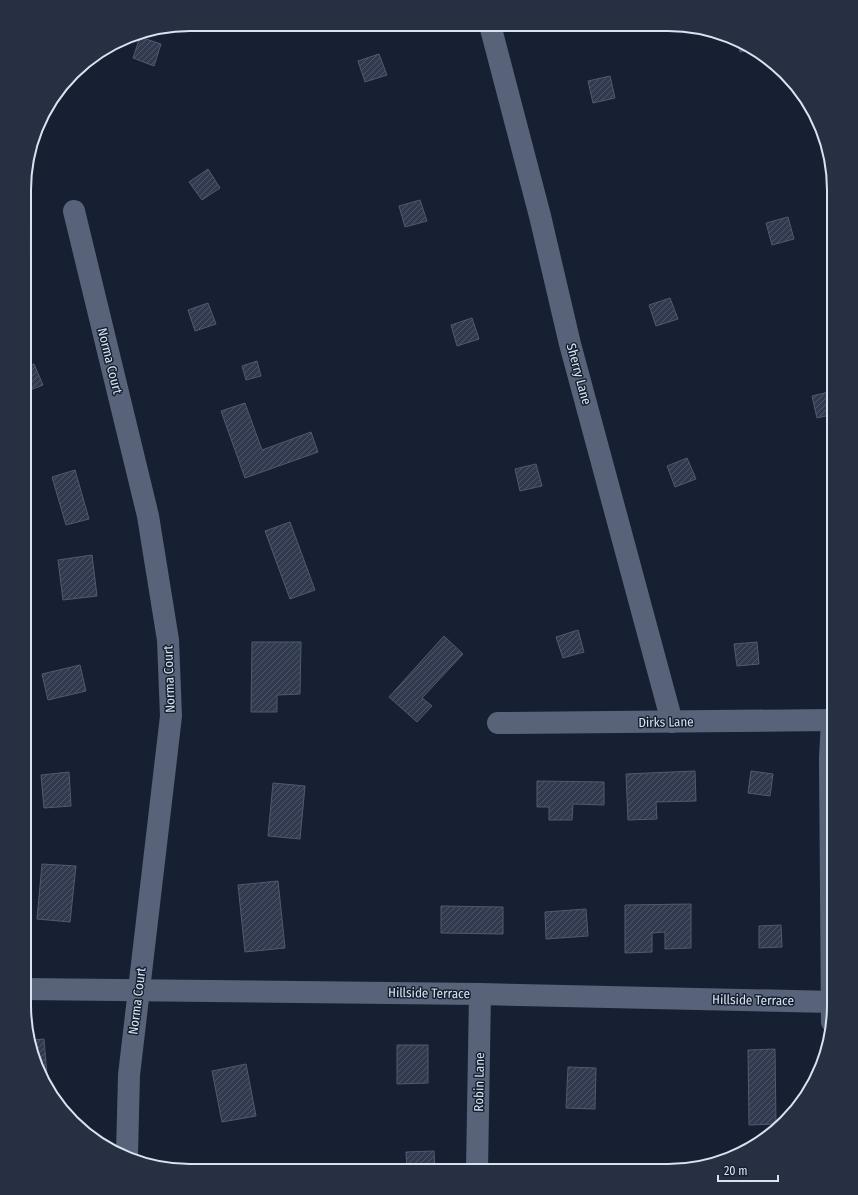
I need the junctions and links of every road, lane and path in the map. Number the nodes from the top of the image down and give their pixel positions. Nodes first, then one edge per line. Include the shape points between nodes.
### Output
1 (492, 31) edge
2 (74, 211) dead end
3 (827, 720) edge
4 (672, 722) junction
5 (498, 723) dead end
6 (31, 989) edge
7 (138, 989) junction
8 (480, 994) junction
9 (827, 1009) edge
10 (127, 1151) edge
11 (477, 1164) edge

1 - 4 street, Sherry Lane via 540,216 570,344
2 - 7 street, Norma Court via 148,516 168,640 171,716
3 - 4 street, Dirks Lane
4 - 5 street, Dirks Lane
6 - 7 street, Hillside Terrace
7 - 8 street, Hillside Terrace
7 - 10 street, Norma Court via 129,1075
8 - 9 street, Hillside Terrace
8 - 11 street, Robin Lane

